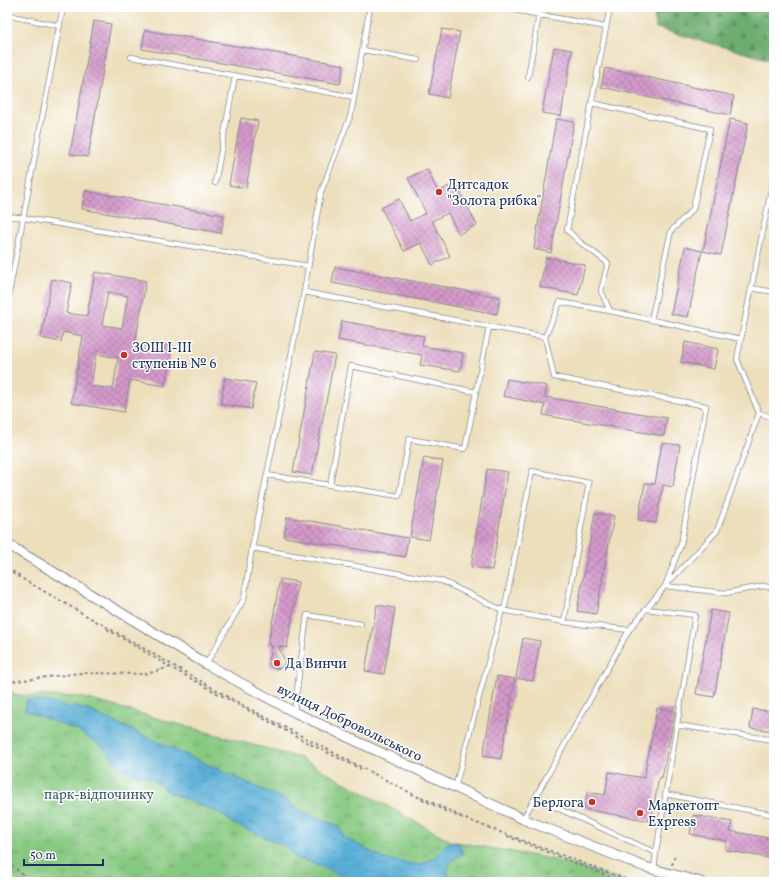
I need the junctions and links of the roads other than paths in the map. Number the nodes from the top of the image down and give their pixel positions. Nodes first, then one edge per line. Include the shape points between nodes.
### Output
1 (63, 7) edge
2 (370, 7) edge
3 (498, 7) edge
4 (610, 7) edge
5 (7, 14) edge
6 (539, 15) junction
7 (60, 26) junction
8 (606, 27) junction
9 (363, 50) junction
10 (131, 57) dead end
11 (418, 60) dead end
12 (235, 76) junction
13 (528, 77) dead end
14 (354, 98) junction
15 (592, 103) junction
16 (774, 175) edge
17 (215, 183) dead end
18 (7, 216) edge
19 (24, 218) junction
20 (308, 266) junction
21 (751, 288) junction
22 (304, 292) junction
23 (774, 292) edge
24 (7, 304) edge
25 (610, 311) junction
26 (651, 320) junction
27 (489, 327) junction
28 (545, 337) junction
29 (741, 339) junction
30 (476, 392) junction
31 (759, 413) junction
32 (774, 418) edge
33 (267, 475) junction
34 (330, 485) junction
35 (7, 544) edge
36 (252, 548) junction
37 (665, 586) junction
38 (774, 588) edge
39 (646, 609) junction
40 (502, 610) junction
41 (564, 622) junction
42 (361, 624) dead end
43 (630, 630) junction
44 (206, 664) junction
45 (294, 712) junction
46 (677, 725) junction
47 (774, 740) edge
48 (455, 788) junction
49 (665, 794) junction
50 (535, 798) junction
51 (774, 815) edge
52 (523, 820) junction
53 (656, 853) junction
54 (654, 869) junction
55 (701, 882) edge

1 - 7 lane
2 - 9 lane
3 - 6 lane
4 - 8 lane
5 - 7 lane
6 - 8 lane
6 - 13 lane
7 - 19 lane
8 - 15 lane
9 - 11 lane
9 - 14 lane
10 - 12 lane
12 - 14 lane
12 - 17 lane
14 - 20 lane via 351,114 321,192
15 - 25 lane via 567,230 608,263 601,291
15 - 26 lane via 710,129 693,209 670,231
16 - 21 lane
18 - 19 lane
19 - 20 lane
19 - 24 lane
20 - 22 lane
21 - 23 lane
21 - 29 lane
22 - 27 lane
22 - 33 lane
25 - 26 lane
25 - 28 lane via 560,302
26 - 29 lane
27 - 28 lane
27 - 30 lane
28 - 37 lane via 554,377 706,406 681,544
29 - 31 lane via 736,359
30 - 34 lane via 465,449 409,438 399,496
30 - 34 lane via 351,366
31 - 32 lane
31 - 37 lane via 718,531
33 - 34 lane
33 - 36 lane
35 - 44 street, вулиця Добровольського
36 - 40 lane via 442,581
36 - 44 lane via 244,599
37 - 38 lane via 726,593 763,586
37 - 39 lane
39 - 43 lane
39 - 46 lane via 695,615
40 - 41 lane
40 - 41 lane via 505,606 532,471 589,483
40 - 48 lane
41 - 43 lane
42 - 45 lane via 306,614
43 - 50 lane
44 - 45 street, вулиця Добровольського
45 - 48 street, вулиця Добровольського
46 - 47 lane
46 - 49 lane
48 - 52 street, вулиця Добровольського
49 - 51 lane
49 - 53 lane
50 - 52 lane
50 - 53 lane
52 - 54 street, вулиця Добровольського
53 - 54 lane
54 - 55 street, вулиця Добровольського

